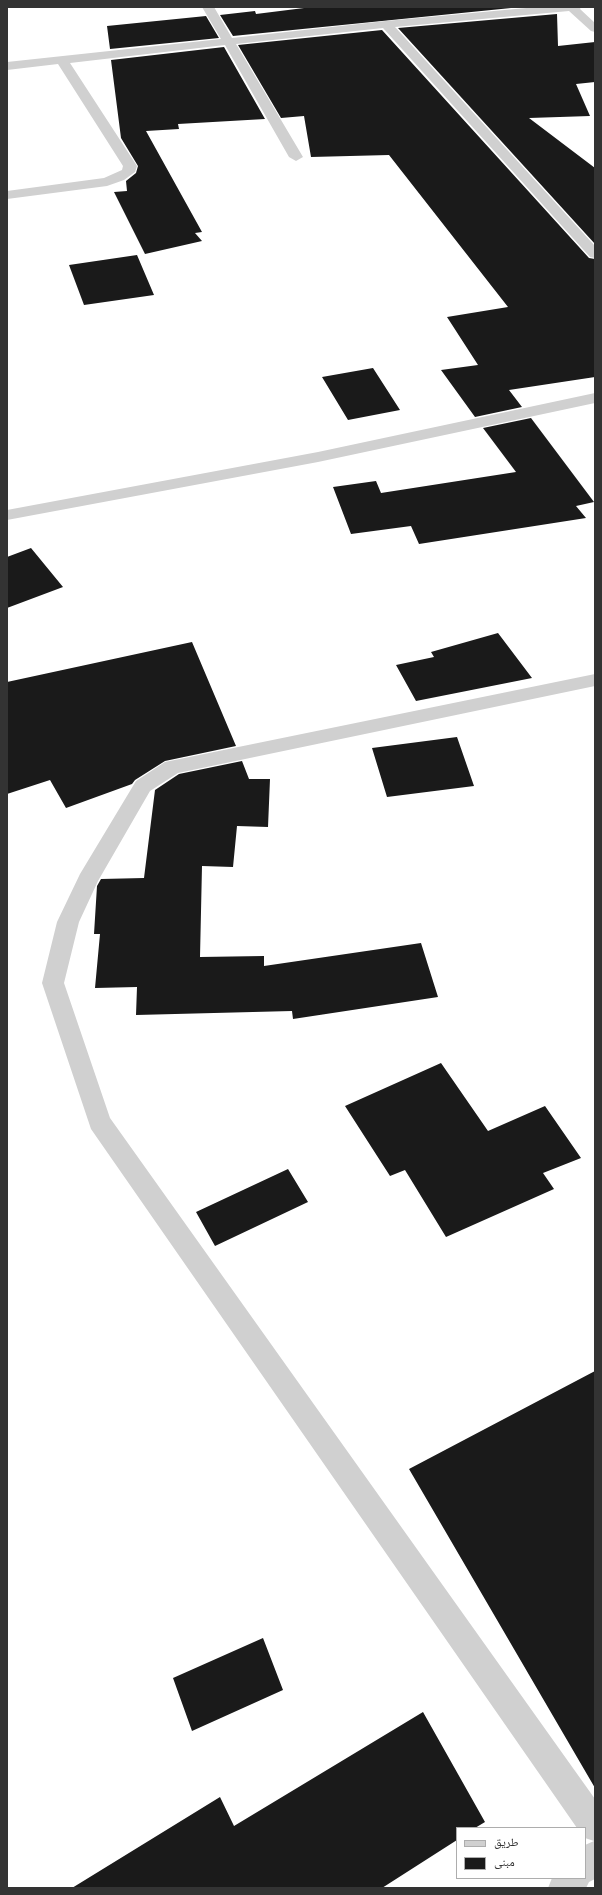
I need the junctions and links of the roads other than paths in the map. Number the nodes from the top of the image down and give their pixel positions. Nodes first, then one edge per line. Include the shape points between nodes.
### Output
1 (208, 7) edge
2 (573, 7) edge
3 (386, 24) junction
4 (595, 29) edge
5 (228, 43) junction
6 (62, 60) junction
7 (7, 66) edge
8 (296, 157) dead end
9 (7, 195) edge
10 (595, 254) edge
11 (595, 398) edge
12 (7, 515) edge
13 (595, 680) edge
14 (595, 1826) edge
15 (595, 1857) edge
16 (586, 1866) edge
17 (573, 1879) edge
18 (564, 1888) edge

1 - 5 street
2 - 3 street
2 - 4 street
3 - 5 street
3 - 10 street
5 - 6 street
5 - 8 street
6 - 7 street
6 - 9 street via 130,166 128,172 107,182
11 - 12 street via 318,457
13 - 14 street via 172,767 143,786 88,880 68,922 54,983 100,1122
15 - 16 street
17 - 18 street

